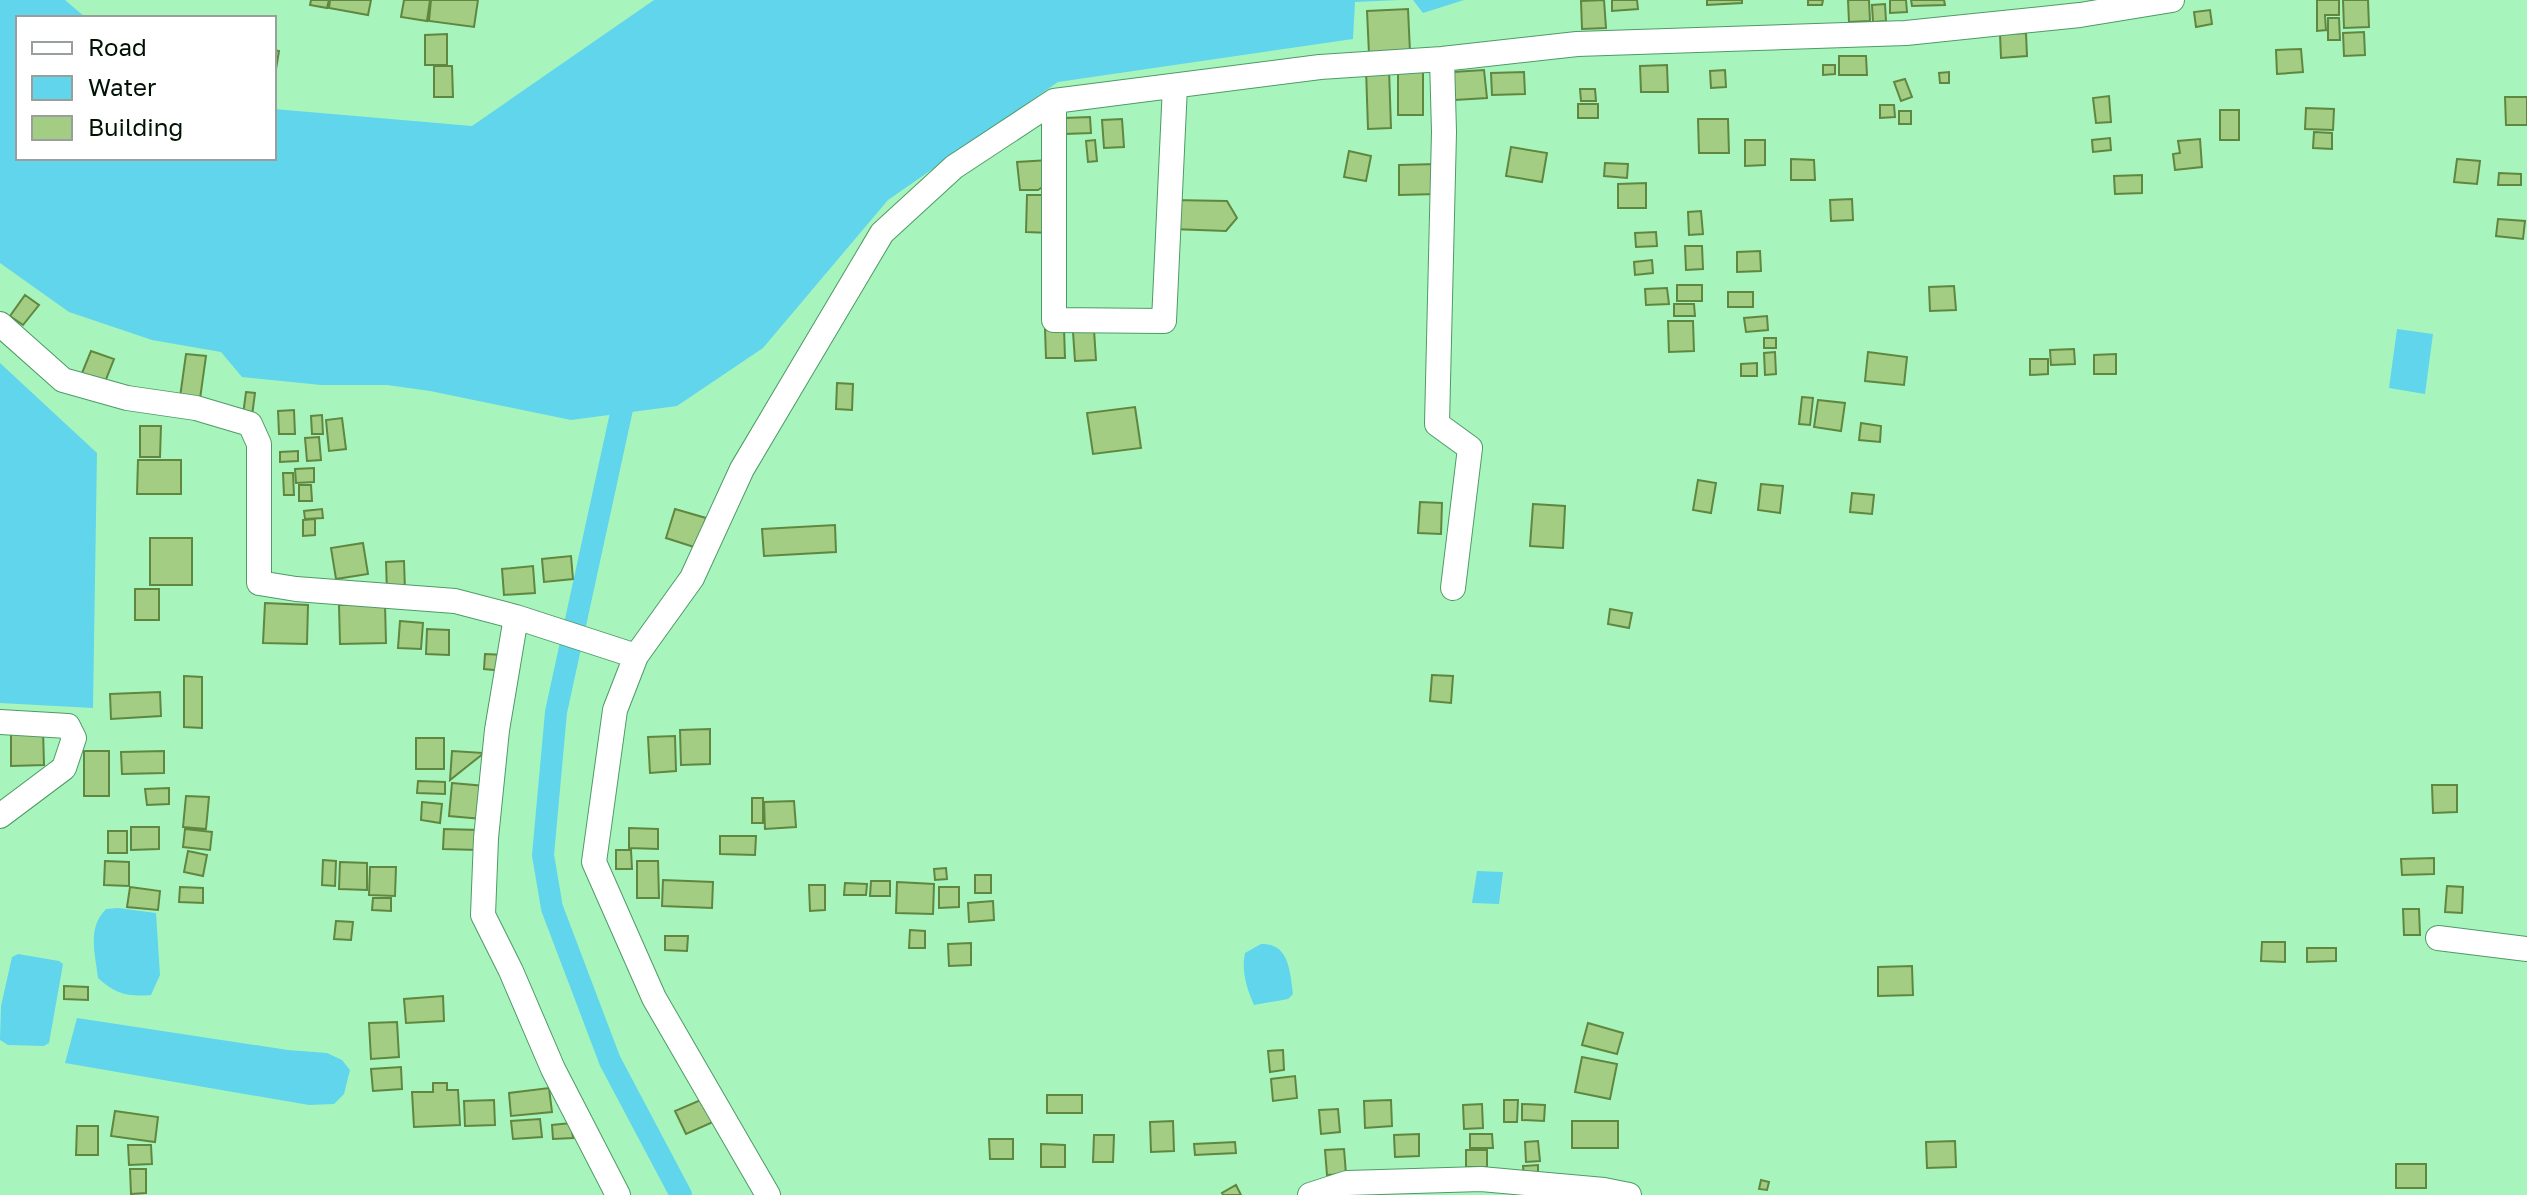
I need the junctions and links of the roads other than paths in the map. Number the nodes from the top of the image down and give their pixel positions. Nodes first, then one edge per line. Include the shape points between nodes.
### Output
1 (2172, 0) edge
2 (1442, 59) junction
3 (1175, 86) junction
4 (1054, 101) junction
5 (0, 324) edge
6 (1453, 588) dead end
7 (516, 617) junction
8 (636, 656) junction
9 (0, 722) edge
10 (0, 816) edge
11 (2438, 938) dead end
12 (2527, 949) edge
13 (618, 1195) edge
14 (768, 1195) edge
15 (1310, 1195) edge
16 (1629, 1195) edge

1 - 2 street via 1906,33 1607,42
2 - 3 street via 1320,67
2 - 6 street via 1437,424 1470,448
3 - 4 street
3 - 4 street via 1164,321 1054,320
4 - 8 street via 954,167 882,233 742,469 692,578
5 - 7 street via 63,380 250,424 259,444 259,583 455,601
7 - 8 street
7 - 13 street via 497,730 483,915
8 - 14 street via 615,710 594,862 654,998
9 - 10 street via 68,726 74,738 64,768
11 - 12 street
15 - 16 street via 1347,1183 1481,1179

